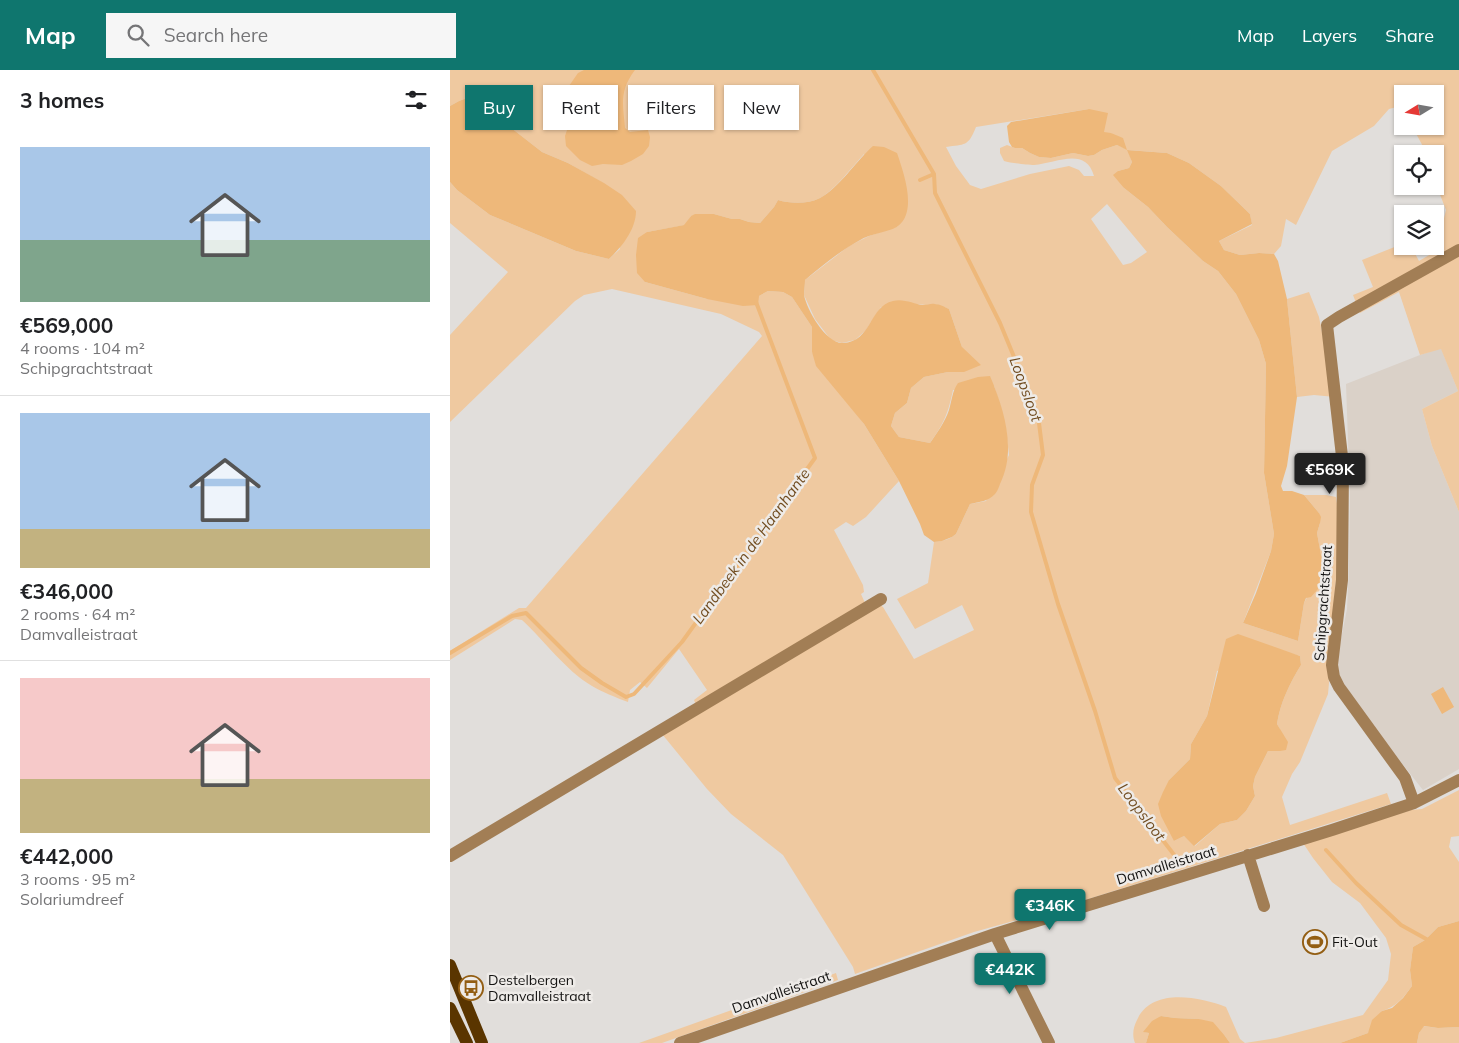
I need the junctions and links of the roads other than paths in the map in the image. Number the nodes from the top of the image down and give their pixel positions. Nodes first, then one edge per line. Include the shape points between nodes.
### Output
1 (1459, 250) edge
2 (881, 599) dead end
3 (1459, 780) edge
4 (1414, 803) junction
5 (1248, 855) junction
6 (450, 856) edge
7 (1264, 906) dead end
8 (995, 934) junction
9 (450, 966) edge
10 (450, 1008) edge
11 (467, 1043) edge
12 (482, 1043) edge
13 (680, 1043) edge
14 (1049, 1043) edge

1 - 4 street, Schipgrachtstraat via 1327,325 1343,465 1342,580 1332,665 1334,677 1406,778
2 - 6 street
3 - 4 street, Damvalleistraat
4 - 5 street, Damvalleistraat
5 - 7 street
5 - 8 street, Damvalleistraat
8 - 13 street, Damvalleistraat
8 - 14 street
9 - 12 main road
10 - 11 main road

